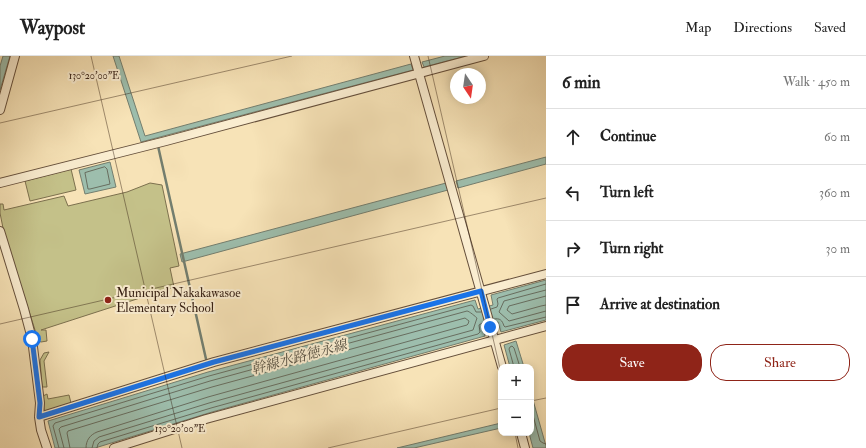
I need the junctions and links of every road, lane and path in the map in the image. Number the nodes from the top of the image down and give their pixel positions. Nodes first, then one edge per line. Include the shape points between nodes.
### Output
1 (15, 56) edge
2 (414, 56) edge
3 (484, 56) edge
4 (419, 73) junction
5 (0, 110) edge
6 (0, 183) edge
7 (0, 231) edge
8 (546, 274) edge
9 (481, 291) junction
10 (546, 326) edge
11 (494, 340) junction
12 (501, 364) edge
13 (39, 417) junction
14 (522, 436) edge
15 (47, 448) edge
16 (114, 448) edge
17 (525, 448) edge

1 - 5 street
2 - 4 street
3 - 4 street
4 - 6 street
4 - 9 street
7 - 13 street via 32,339 40,403
8 - 9 street
9 - 11 street
9 - 13 street via 214,362
10 - 11 street
11 - 12 street
11 - 16 street via 206,419
13 - 15 street
14 - 17 street

